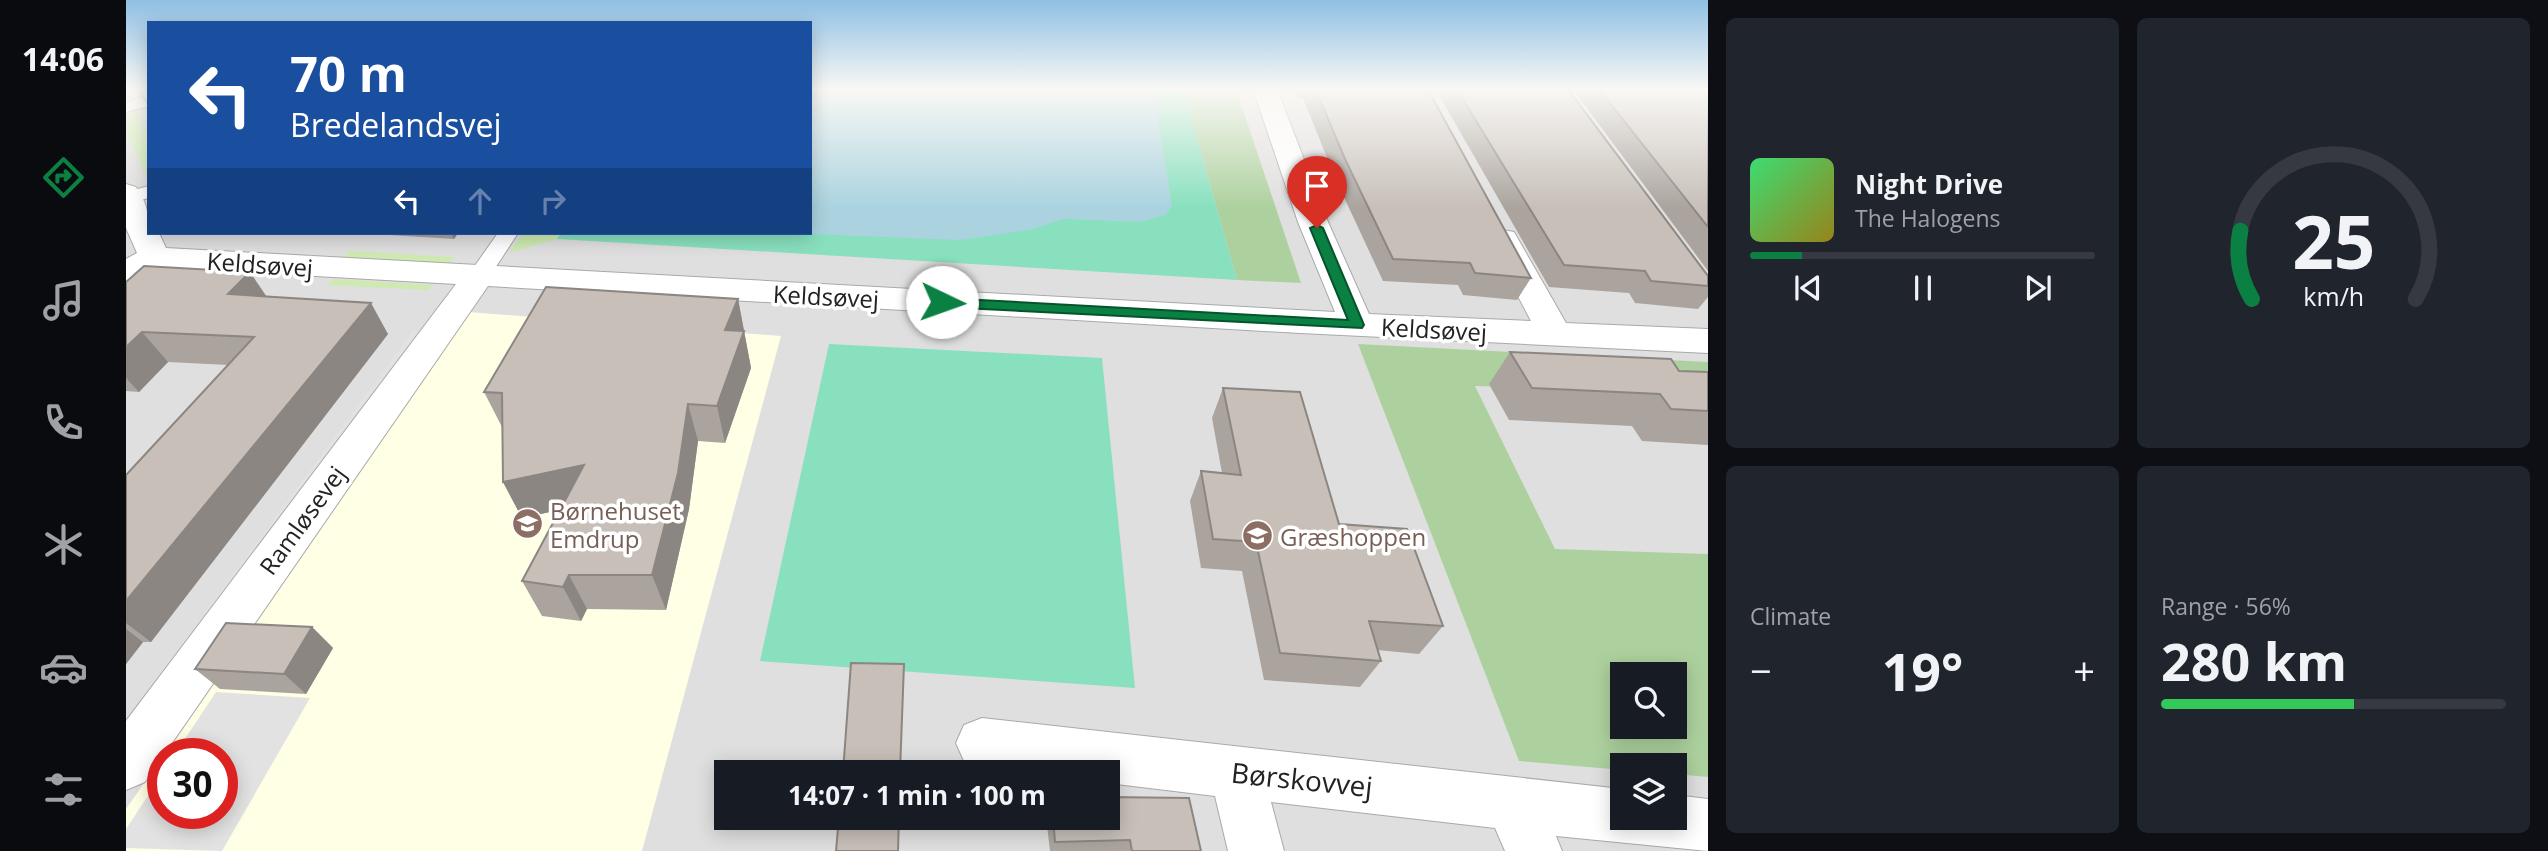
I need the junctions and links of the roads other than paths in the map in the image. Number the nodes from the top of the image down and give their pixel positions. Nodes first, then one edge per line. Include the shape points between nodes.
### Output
1 (1279, 129) edge
2 (134, 194) edge
3 (1492, 218) edge
4 (507, 235) edge
5 (140, 264) edge
6 (478, 277) junction
7 (1357, 325) junction
8 (1556, 335) junction
9 (1708, 341) edge
10 (982, 743) dead end
11 (126, 764) edge
12 (1236, 771) junction
13 (1511, 803) junction
14 (1610, 815) edge
15 (1687, 823) edge
16 (1708, 826) edge
17 (1256, 851) edge
18 (1534, 851) edge

1 - 7 street
2 - 5 street
3 - 8 street
4 - 6 lane
5 - 6 street, Keldsøvej
6 - 7 street, Keldsøvej
6 - 11 street, Ramløsevej
7 - 8 street, Keldsøvej
8 - 9 street, Keldsøvej
10 - 12 street, Børskovvej
12 - 13 street, Børskovvej
12 - 17 street
13 - 14 street, Børskovvej
13 - 18 street
15 - 16 street

